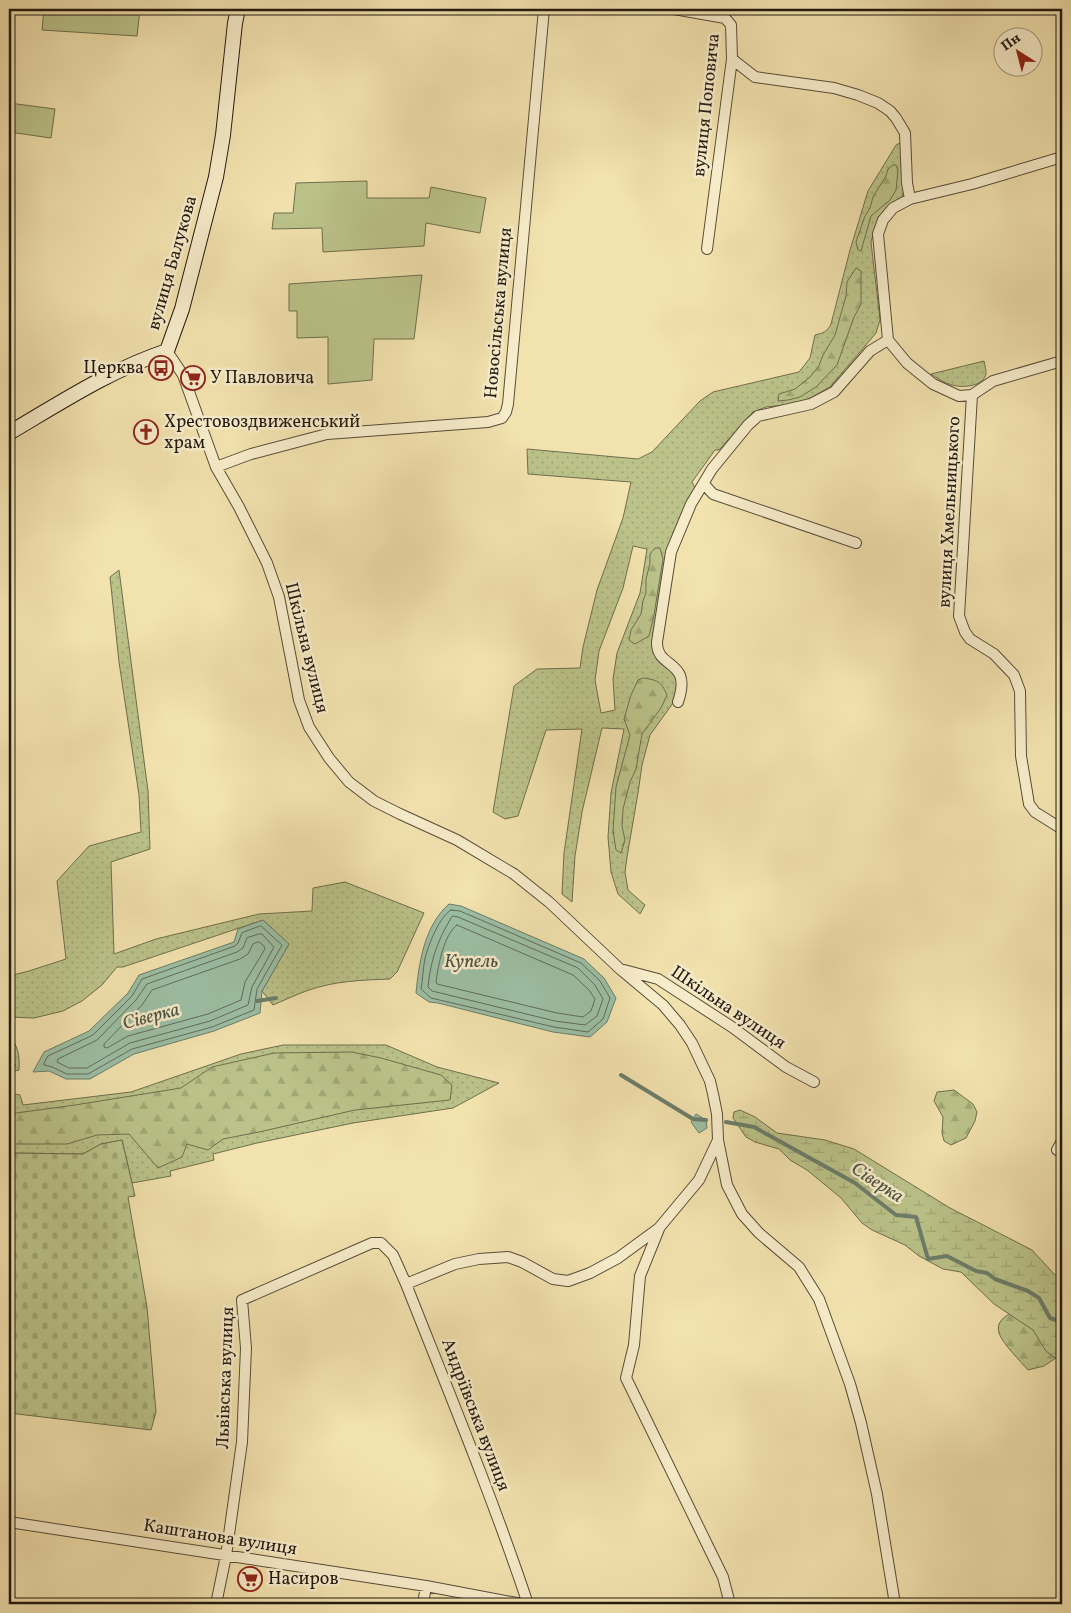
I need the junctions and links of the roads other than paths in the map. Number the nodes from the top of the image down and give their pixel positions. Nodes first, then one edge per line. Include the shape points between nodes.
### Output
1 (238, 9) edge
2 (544, 9) edge
3 (674, 9) edge
4 (732, 59) junction
5 (1062, 158) edge
6 (910, 199) junction
7 (708, 249) dead end
8 (888, 340) junction
9 (167, 351) junction
10 (1062, 361) edge
11 (972, 395) junction
12 (9, 433) edge
13 (216, 467) junction
14 (704, 484) junction
15 (856, 543) dead end
16 (678, 702) dead end
17 (1062, 829) edge
18 (621, 970) junction
19 (814, 1082) dead end
20 (718, 1140) junction
21 (659, 1228) junction
22 (381, 1243) joint
23 (406, 1284) junction
24 (9, 1522) edge
25 (226, 1556) junction
26 (426, 1586) junction
27 (216, 1604) edge
28 (423, 1604) edge
29 (522, 1604) edge
30 (528, 1604) edge
31 (730, 1604) edge
32 (895, 1604) edge

1 - 9 main road, вулиця Балукова via 216,178 182,309
2 - 13 street, Новосільська вулиця via 508,404 502,418 488,422 327,434
3 - 4 street, вулиця Поповича via 729,21
4 - 6 street via 755,77 834,88 878,103 890,111 905,133
4 - 7 street, вулиця Поповича
5 - 6 street
6 - 8 street via 893,208 883,220 878,234
8 - 11 street via 907,363 933,384 959,396
8 - 14 street via 870,350 834,392 811,404 758,416 712,469
9 - 12 main road, вулиця Балукова via 109,375
9 - 13 street, Шкільна вулиця via 183,375
10 - 11 street via 993,381
11 - 17 street, вулиця Хмельницького via 959,616 970,639 994,654 1014,675 1020,691 1021,756 1029,804 1035,812
13 - 18 street, Шкільна вулиця via 267,562 279,597 298,700 309,727 329,758 350,782 374,801 457,840 514,874 549,902
14 - 15 street via 712,494
14 - 16 street via 691,504 671,552 656,648 682,679
18 - 19 street, Шкільна вулиця via 658,979 786,1067
18 - 20 street, Шкільна вулиця via 662,1005 692,1043 710,1081 717,1114
20 - 21 street, Шкільна вулиця via 699,1180
20 - 32 street via 726,1185 742,1214 799,1267 820,1300 861,1423 877,1494
21 - 23 street, Шкільна вулиця via 618,1258 568,1281 552,1279 508,1257 455,1264
21 - 31 street via 640,1276 634,1345 626,1378 723,1576
22 - 23 street, Андріївська вулиця via 393,1255
22 - 25 street, Львівська вулиця via 372,1243 242,1300 246,1348 242,1442
23 - 30 street, Андріївська вулиця via 481,1473
24 - 25 street, Каштанова вулиця
25 - 26 street, Каштанова вулиця
25 - 27 street, Львівська вулиця
26 - 28 street
26 - 29 street, Каштанова вулиця

